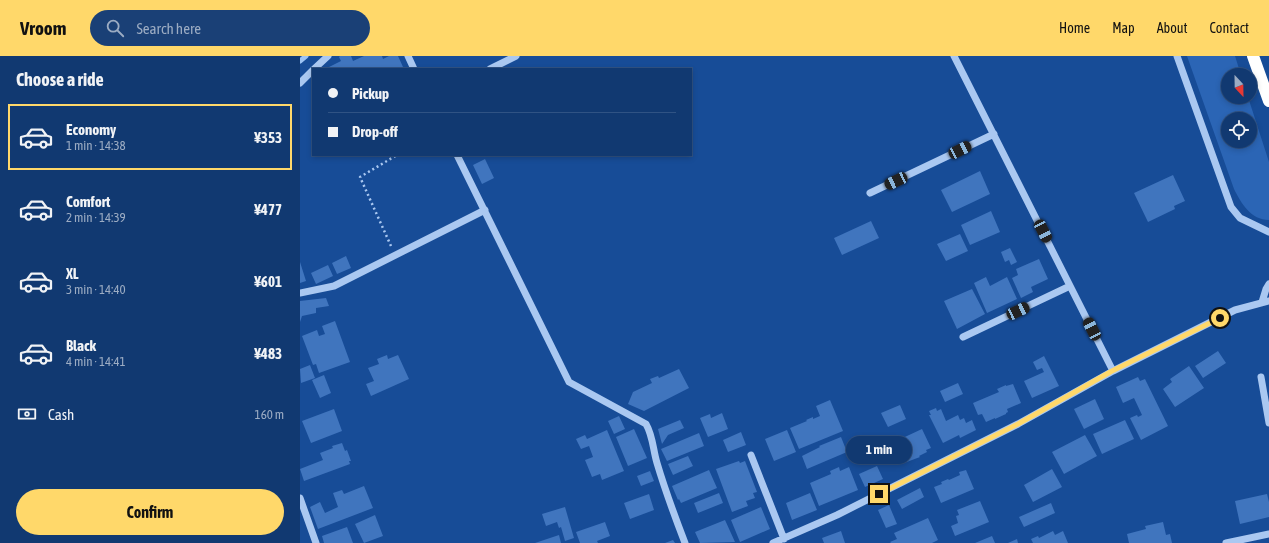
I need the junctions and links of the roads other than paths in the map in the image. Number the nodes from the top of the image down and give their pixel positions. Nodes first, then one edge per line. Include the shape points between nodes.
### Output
1 (328, 56) edge
2 (408, 56) edge
3 (516, 56) edge
4 (954, 56) edge
5 (1177, 56) edge
6 (1253, 56) edge
7 (316, 68) edge
8 (414, 68) edge
9 (492, 68) edge
10 (312, 72) edge
11 (300, 83) edge
12 (1269, 101) edge
13 (994, 134) junction
14 (458, 156) edge
15 (870, 193) dead end
16 (485, 210) junction
17 (1269, 232) edge
18 (1269, 284) edge
19 (1070, 286) junction
20 (300, 293) edge
21 (1266, 302) edge
22 (963, 337) dead end
23 (1112, 371) junction
24 (1261, 377) dead end
25 (1269, 423) edge
26 (751, 455) dead end
27 (300, 498) edge
28 (1269, 534) edge
29 (784, 539) junction
30 (316, 543) edge
31 (685, 543) edge
32 (773, 543) edge
33 (1226, 543) edge

1 - 7 street
2 - 8 street
3 - 9 street
4 - 13 street
5 - 17 street via 1231,207 1240,218
6 - 12 highway
10 - 11 street
13 - 15 street
13 - 19 street
14 - 16 street
16 - 20 street via 334,286
16 - 31 street via 570,382 646,424 651,432 656,461
18 - 21 street via 1266,289
19 - 22 street
19 - 23 street
21 - 23 street via 1235,310
23 - 29 street via 1011,427
24 - 25 street
26 - 29 street
27 - 30 street
28 - 33 street
29 - 32 street

